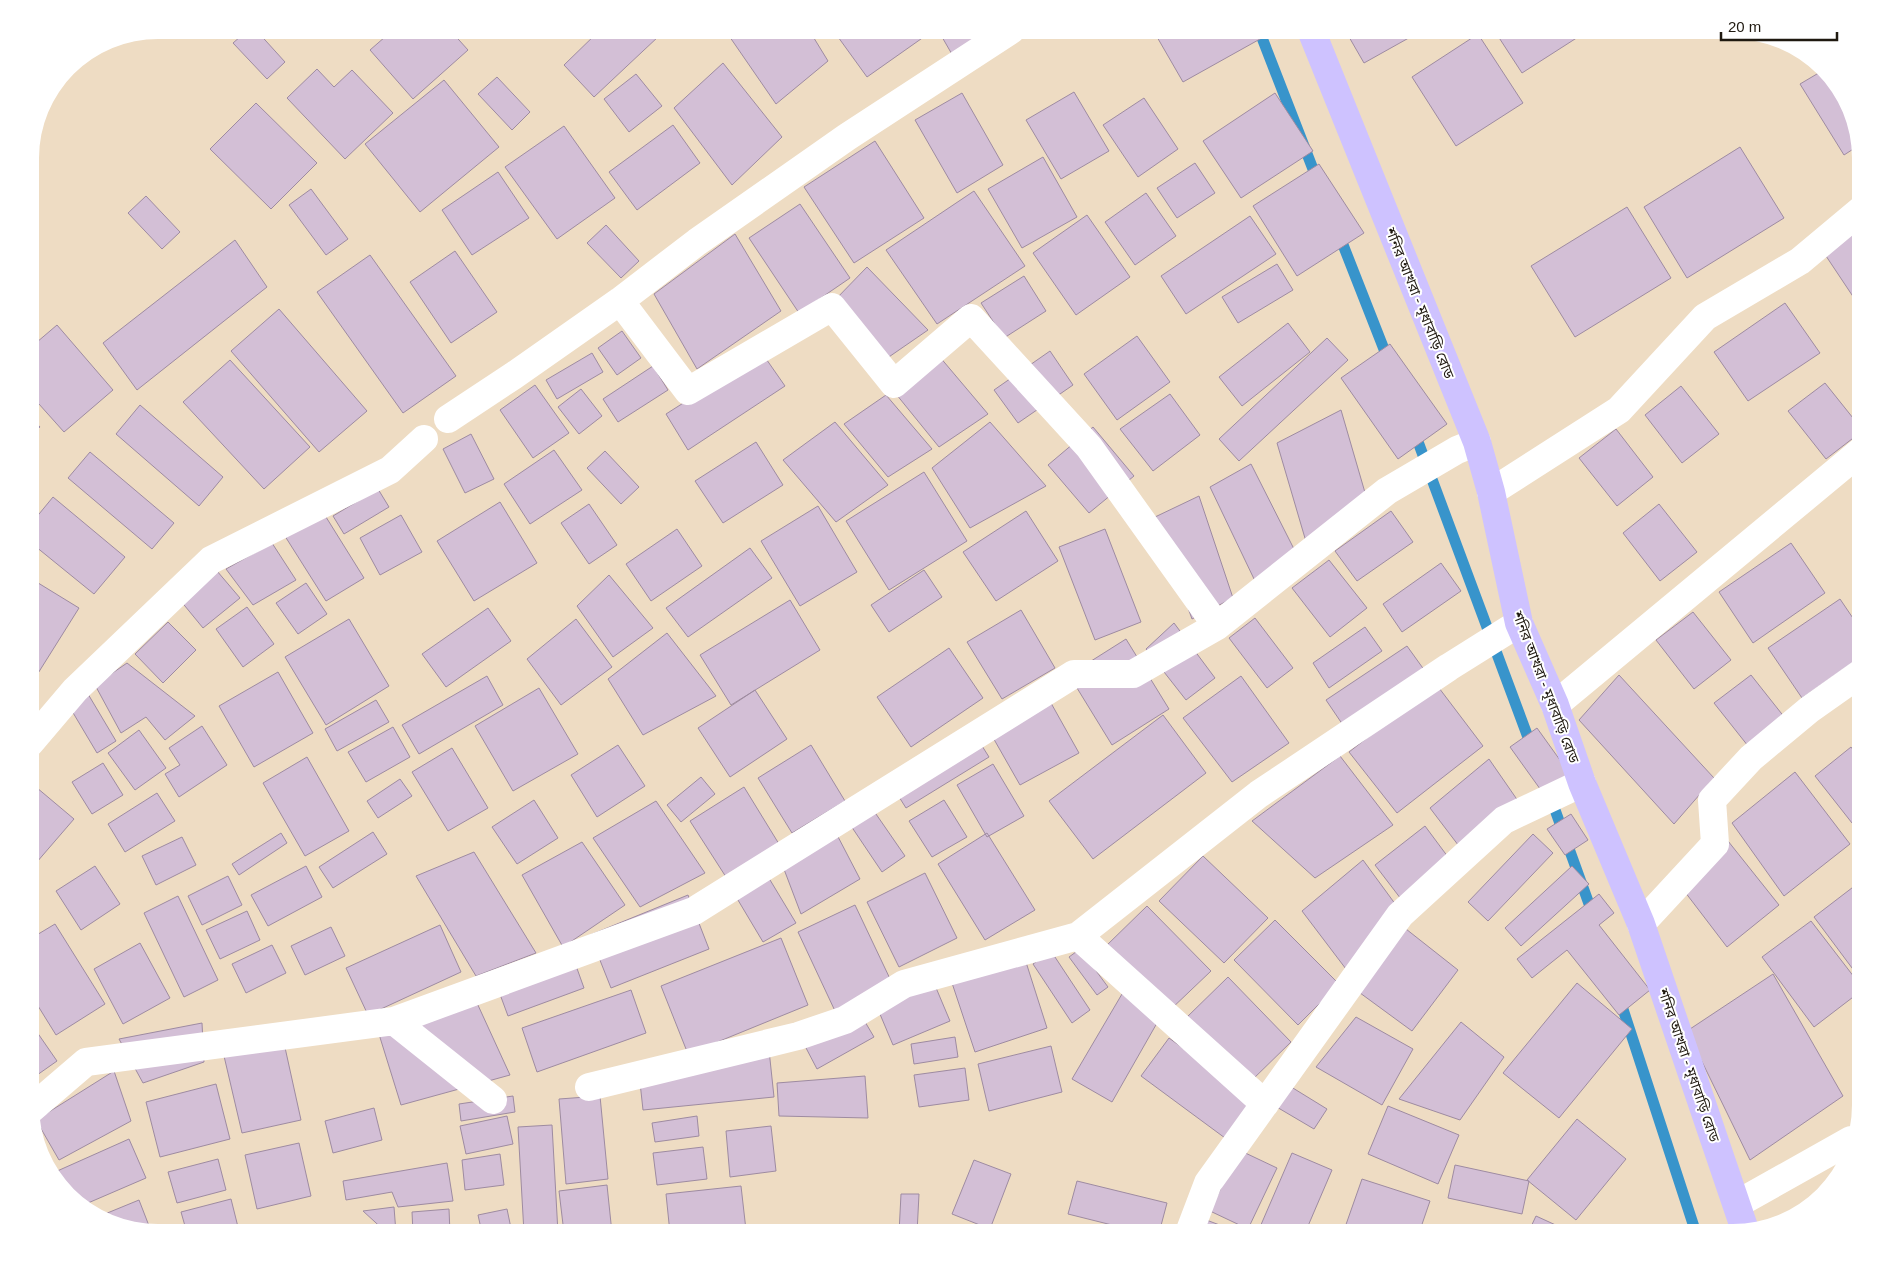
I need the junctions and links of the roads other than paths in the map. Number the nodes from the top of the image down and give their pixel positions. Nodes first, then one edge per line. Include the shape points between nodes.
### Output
1 (996, 39) edge
2 (1314, 39) edge
3 (1852, 218) edge
4 (620, 301) junction
5 (448, 419) dead end
6 (424, 439) dead end
7 (1467, 446) junction
8 (1852, 458) edge
9 (1491, 492) junction
10 (1519, 623) junction
11 (1217, 626) junction
12 (1852, 679) edge
13 (1555, 705) junction
14 (39, 732) edge
15 (1582, 783) junction
16 (1640, 924) junction
17 (1078, 936) junction
18 (394, 1020) junction
19 (589, 1087) dead end
20 (493, 1100) dead end
21 (39, 1102) edge
22 (1265, 1104) junction
23 (1846, 1143) edge
24 (1738, 1204) junction
25 (1743, 1223) edge
26 (1192, 1224) edge

1 - 4 street via 847,137 697,242
2 - 7 main road, শনির আখরা - মৃধাবাড়ি রোড
3 - 9 street via 1800,261 1705,317 1619,410
4 - 5 street
4 - 11 street via 688,392 832,307 894,384 970,318 1089,447
6 - 14 street via 390,470 211,560 75,690
7 - 9 main road, শনির আখরা - মৃধাবাড়ি রোড
7 - 11 street via 1387,490
8 - 13 street
9 - 10 main road, শনির আখরা - মৃধাবাড়ি রোড
10 - 13 main road, শনির আখরা - মৃধাবাড়ি রোড
10 - 17 street via 1449,666 1259,794
11 - 18 street via 1133,674 1074,674 694,911
12 - 16 street via 1751,758 1712,800 1715,844
13 - 15 main road, শনির আখরা - মৃধাবাড়ি রোড
15 - 16 main road, শনির আখরা - মৃধাবাড়ি রোড
15 - 22 street via 1504,820 1400,915
16 - 24 main road, শনির আখরা - মৃধাবাড়ি রোড
17 - 19 street via 904,984 845,1020 798,1036
17 - 22 street
18 - 20 street
18 - 21 street via 86,1062
22 - 26 street via 1208,1183
23 - 24 street
24 - 25 main road, শনির আখরা - মৃধাবাড়ি রোড

